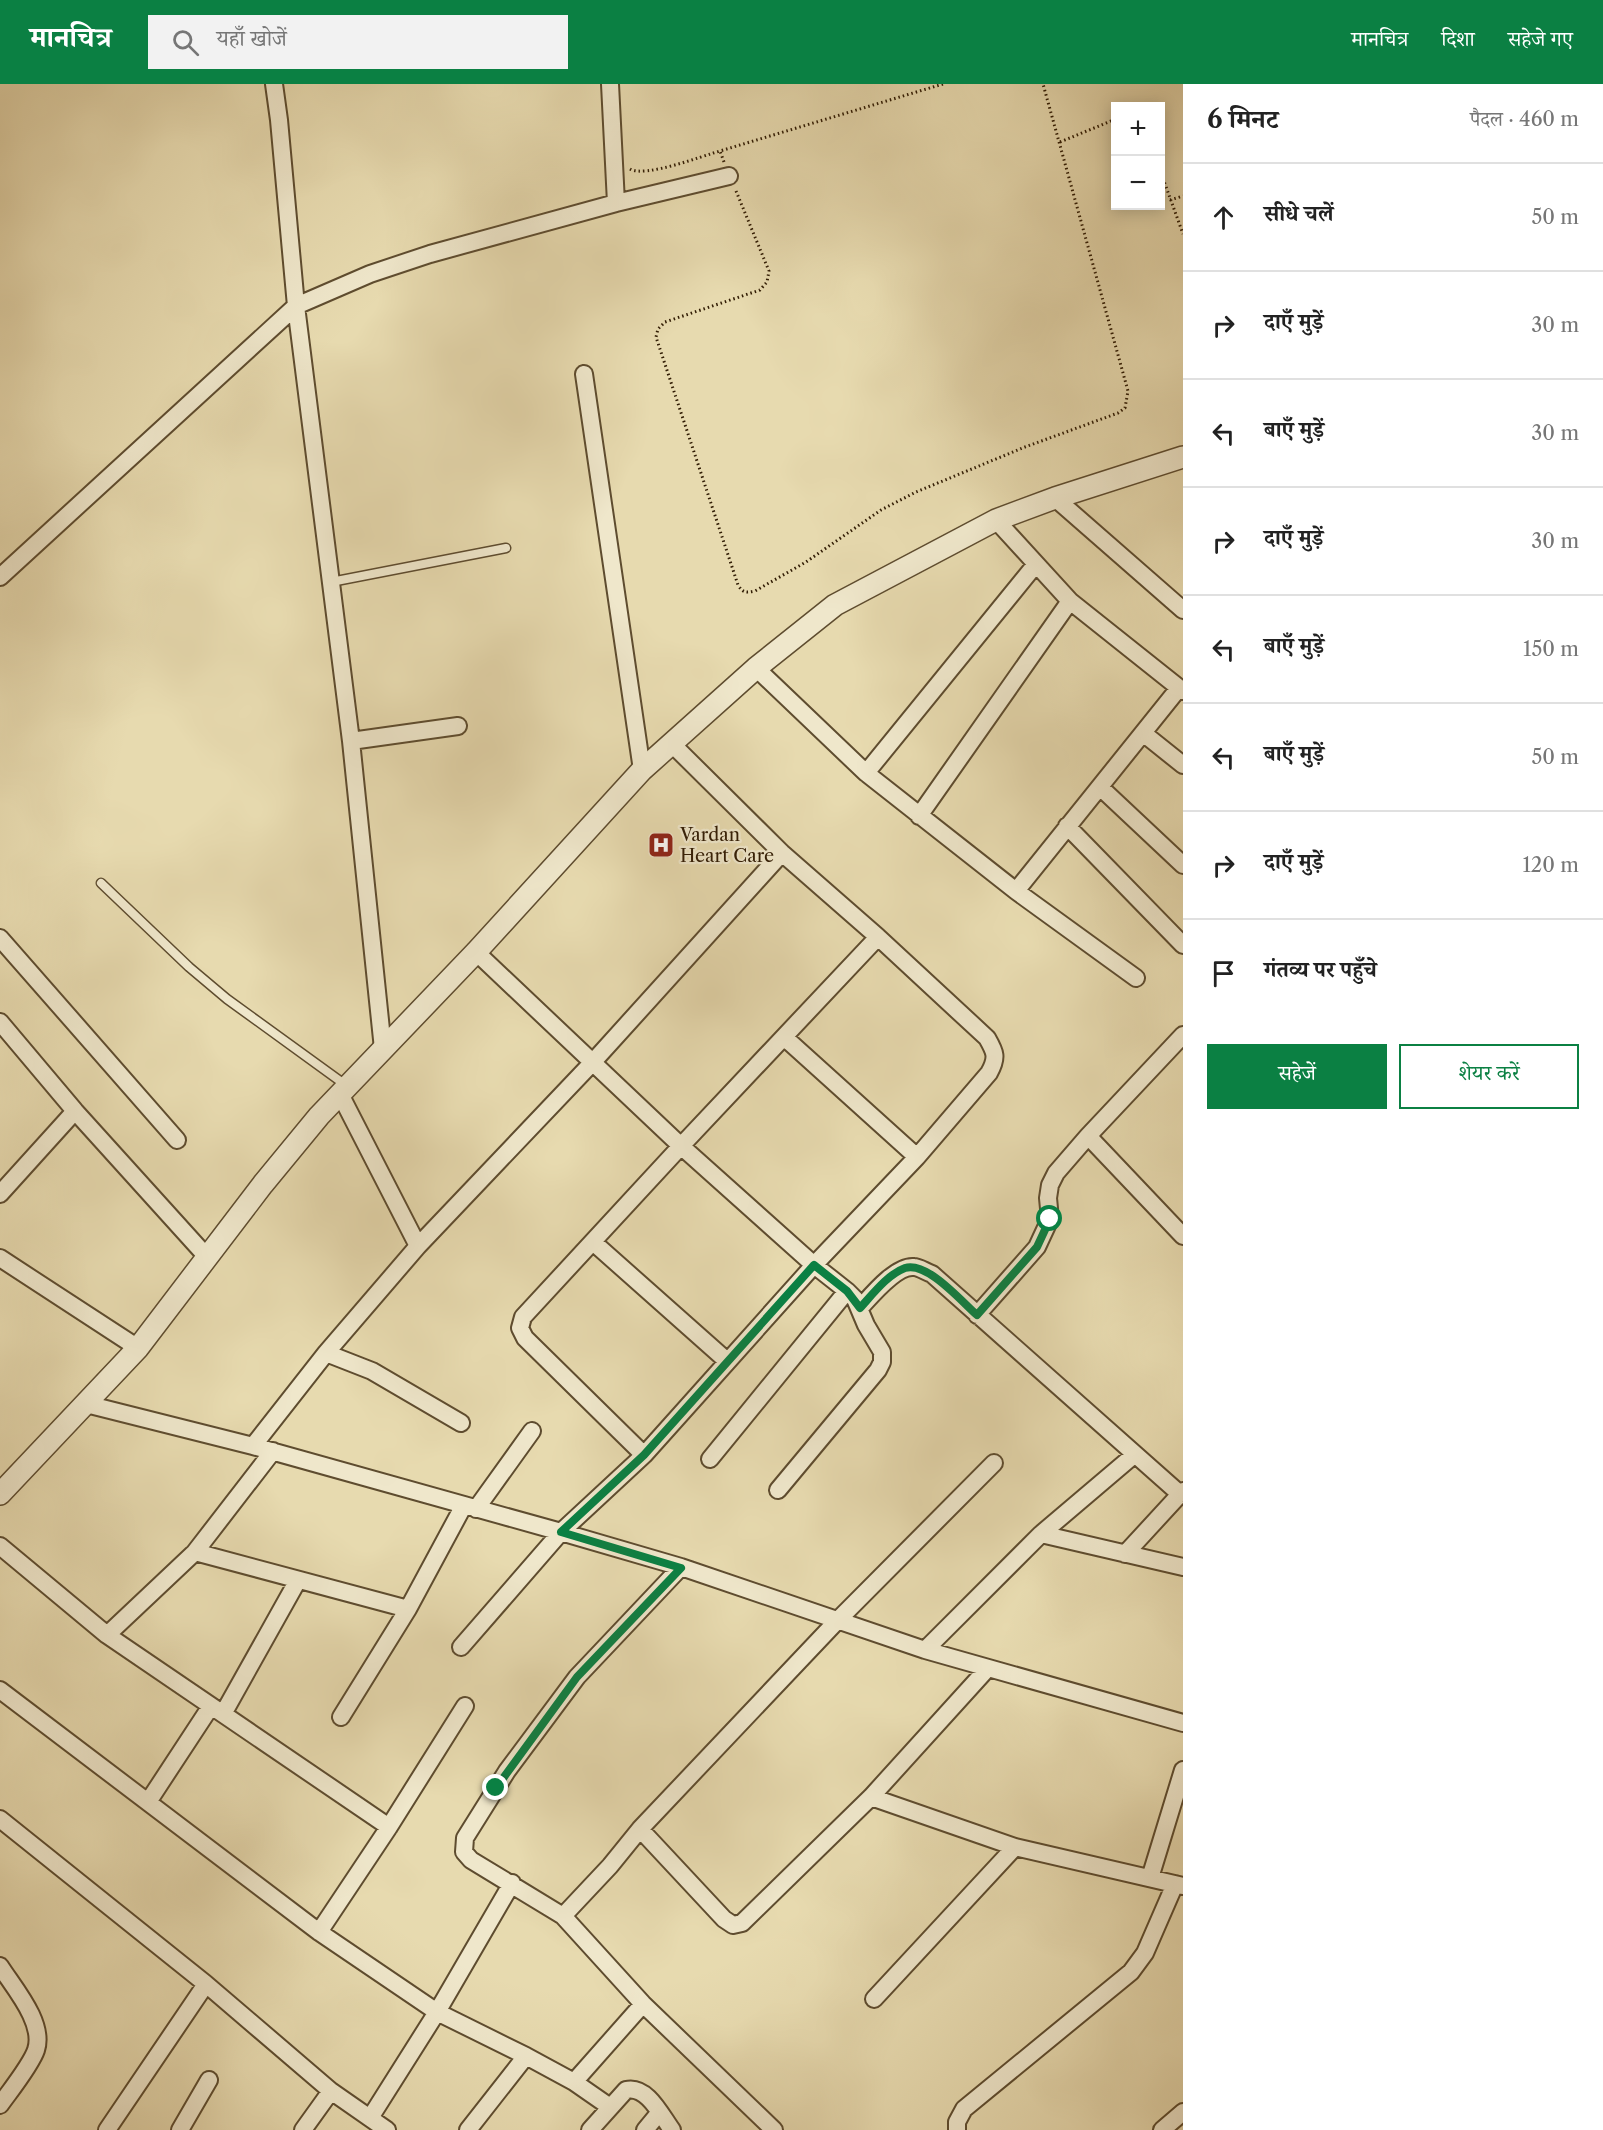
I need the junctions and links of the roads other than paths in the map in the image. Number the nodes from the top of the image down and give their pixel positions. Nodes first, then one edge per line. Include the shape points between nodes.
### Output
1 (274, 84) edge
2 (610, 84) edge
3 (729, 176) road end
4 (616, 203) junction
5 (296, 306) junction
6 (584, 374) dead end
7 (1183, 457) edge
8 (1056, 498) junction
9 (996, 520) junction
10 (506, 548) dead end
11 (1036, 564) junction
12 (0, 577) edge
13 (331, 582) junction
14 (1070, 601) junction
15 (1183, 610) edge
16 (756, 668) junction
17 (1181, 689) edge
18 (458, 726) dead end
19 (1143, 733) junction
20 (351, 741) junction
21 (672, 744) junction
22 (1183, 765) edge
23 (642, 770) junction
24 (866, 773) junction
25 (1100, 787) junction
26 (919, 816) junction
27 (1067, 826) junction
28 (782, 853) junction
29 (1183, 865) edge
30 (101, 882) dead end
31 (1016, 891) junction
32 (878, 937) junction
33 (0, 938) edge
34 (1183, 945) edge
35 (476, 952) junction
36 (1136, 978) dead end
37 (2, 1030) edge
38 (784, 1037) junction
39 (1181, 1040) edge
40 (383, 1049) junction
41 (592, 1063) junction
42 (344, 1090) junction
43 (75, 1111) junction
44 (1088, 1136) junction
45 (177, 1140) dead end
46 (681, 1146) junction
47 (917, 1157) junction
48 (0, 1194) edge
49 (1183, 1236) edge
50 (593, 1242) junction
51 (418, 1246) junction
52 (207, 1257) junction
53 (0, 1258) edge
54 (814, 1265) junction
55 (847, 1291) junction
56 (860, 1308) junction
57 (977, 1315) junction
58 (138, 1348) junction
59 (326, 1353) junction
60 (728, 1361) junction
61 (86, 1404) junction
62 (460, 1423) dead end
63 (532, 1431) dead end
64 (253, 1446) junction
65 (273, 1451) junction
66 (644, 1455) junction
67 (1134, 1455) junction
68 (710, 1459) dead end
69 (994, 1463) dead end
70 (778, 1490) dead end
71 (1182, 1492) edge
72 (0, 1494) edge
73 (470, 1507) junction
74 (561, 1532) junction
75 (1041, 1534) junction
76 (0, 1546) edge
77 (195, 1552) junction
78 (1125, 1554) junction
79 (1183, 1567) edge
80 (681, 1568) junction
81 (298, 1580) junction
82 (408, 1609) junction
83 (836, 1622) junction
84 (107, 1635) junction
85 (461, 1647) dead end
86 (925, 1650) junction
87 (988, 1668) junction
88 (0, 1690) edge
89 (465, 1706) dead end
90 (217, 1710) junction
91 (341, 1717) dead end
92 (1183, 1723) edge
93 (1183, 1770) edge
94 (871, 1797) junction
95 (148, 1802) junction
96 (0, 1819) edge
97 (388, 1827) junction
98 (640, 1829) junction
99 (1015, 1847) junction
100 (1150, 1878) junction
101 (512, 1883) junction
102 (1179, 1885) edge
103 (563, 1916) junction
104 (319, 1932) junction
105 (0, 1966) edge
106 (206, 1984) junction
107 (874, 1999) dead end
108 (643, 2004) junction
109 (437, 2012) junction
110 (526, 2056) junction
111 (209, 2080) dead end
112 (574, 2082) junction
113 (331, 2091) junction
114 (0, 2105) edge
115 (610, 2107) junction
116 (1183, 2112) edge
117 (659, 2113) junction
118 (370, 2118) junction
119 (1164, 2129) edge
120 (107, 2130) edge
121 (180, 2130) edge
122 (303, 2130) edge
123 (387, 2130) edge
124 (468, 2130) edge
125 (590, 2130) edge
126 (645, 2130) edge
127 (672, 2130) edge
128 (774, 2130) edge
129 (957, 2130) edge

1 - 5 street
2 - 4 street
3 - 4 street
4 - 5 street via 430,254 370,274
5 - 12 street
5 - 13 street
6 - 23 street
7 - 8 street
8 - 9 street
8 - 15 street
9 - 11 street
9 - 16 street via 835,605
10 - 13 lane
11 - 14 street
11 - 24 street
13 - 20 street
14 - 17 street
14 - 26 street
16 - 21 street
16 - 24 street
17 - 19 street
18 - 20 street
19 - 22 street
19 - 25 street
20 - 40 street
21 - 23 street
21 - 28 street
23 - 35 street
24 - 26 street
25 - 27 street
25 - 29 street
26 - 31 street
27 - 31 street
27 - 34 street
28 - 32 street
28 - 41 street
30 - 42 lane via 189,967
31 - 36 street
32 - 38 street
32 - 47 street via 987,1038 994,1050 995,1062 989,1072
33 - 45 street
35 - 40 street
35 - 41 street
37 - 43 street
38 - 46 street
38 - 47 street
39 - 44 street
40 - 42 street
41 - 46 street
41 - 51 street
42 - 51 street
42 - 52 street via 263,1184
43 - 48 street
43 - 52 street
44 - 49 street
44 - 57 street via 1050,1185 1050,1219 1037,1247
46 - 50 street
46 - 54 street
47 - 54 street
50 - 60 street
50 - 66 street via 530,1306 520,1328 525,1338
51 - 59 street
52 - 58 street
53 - 58 street
54 - 55 street
54 - 60 street
55 - 56 street
55 - 68 street
56 - 57 street via 892,1276 914,1267 932,1275
56 - 70 street via 882,1352 882,1362
57 - 67 street
58 - 61 street
59 - 62 street via 372,1371
59 - 64 street
60 - 66 street
61 - 64 street
61 - 72 street
63 - 73 street
64 - 65 street
65 - 73 street
65 - 77 street
66 - 74 street
67 - 71 street
67 - 75 street
69 - 83 street
71 - 78 street
73 - 74 street
73 - 82 street
74 - 80 street
74 - 85 street
75 - 78 street
75 - 86 street
76 - 84 street
77 - 81 street
77 - 84 street
78 - 79 street
80 - 83 street
80 - 101 street via 577,1677 507,1771 465,1838 464,1852 471,1860
81 - 82 street
81 - 90 street
82 - 91 street
83 - 86 street
83 - 98 street
84 - 90 street
86 - 87 street
87 - 92 street
87 - 94 street
88 - 95 street
89 - 97 street
90 - 95 street
90 - 97 street
93 - 100 street
94 - 98 street via 742,1923 733,1925
94 - 99 street
95 - 104 street
96 - 106 street
97 - 104 street
98 - 103 street
99 - 100 street
99 - 107 street
100 - 102 street
101 - 103 street
101 - 109 street
102 - 129 street via 1145,1953 1131,1972 964,2109
103 - 108 street
104 - 109 street
105 - 114 street via 35,2022 38,2038 36,2051
106 - 113 street
106 - 120 street
108 - 112 street
108 - 128 street
109 - 110 street
109 - 118 street
110 - 112 street
110 - 124 street
111 - 121 street
112 - 115 street
113 - 118 street
113 - 122 street
115 - 117 street via 626,2090 634,2088 643,2091
115 - 125 street
116 - 119 street
117 - 126 street
117 - 127 street
118 - 123 street

